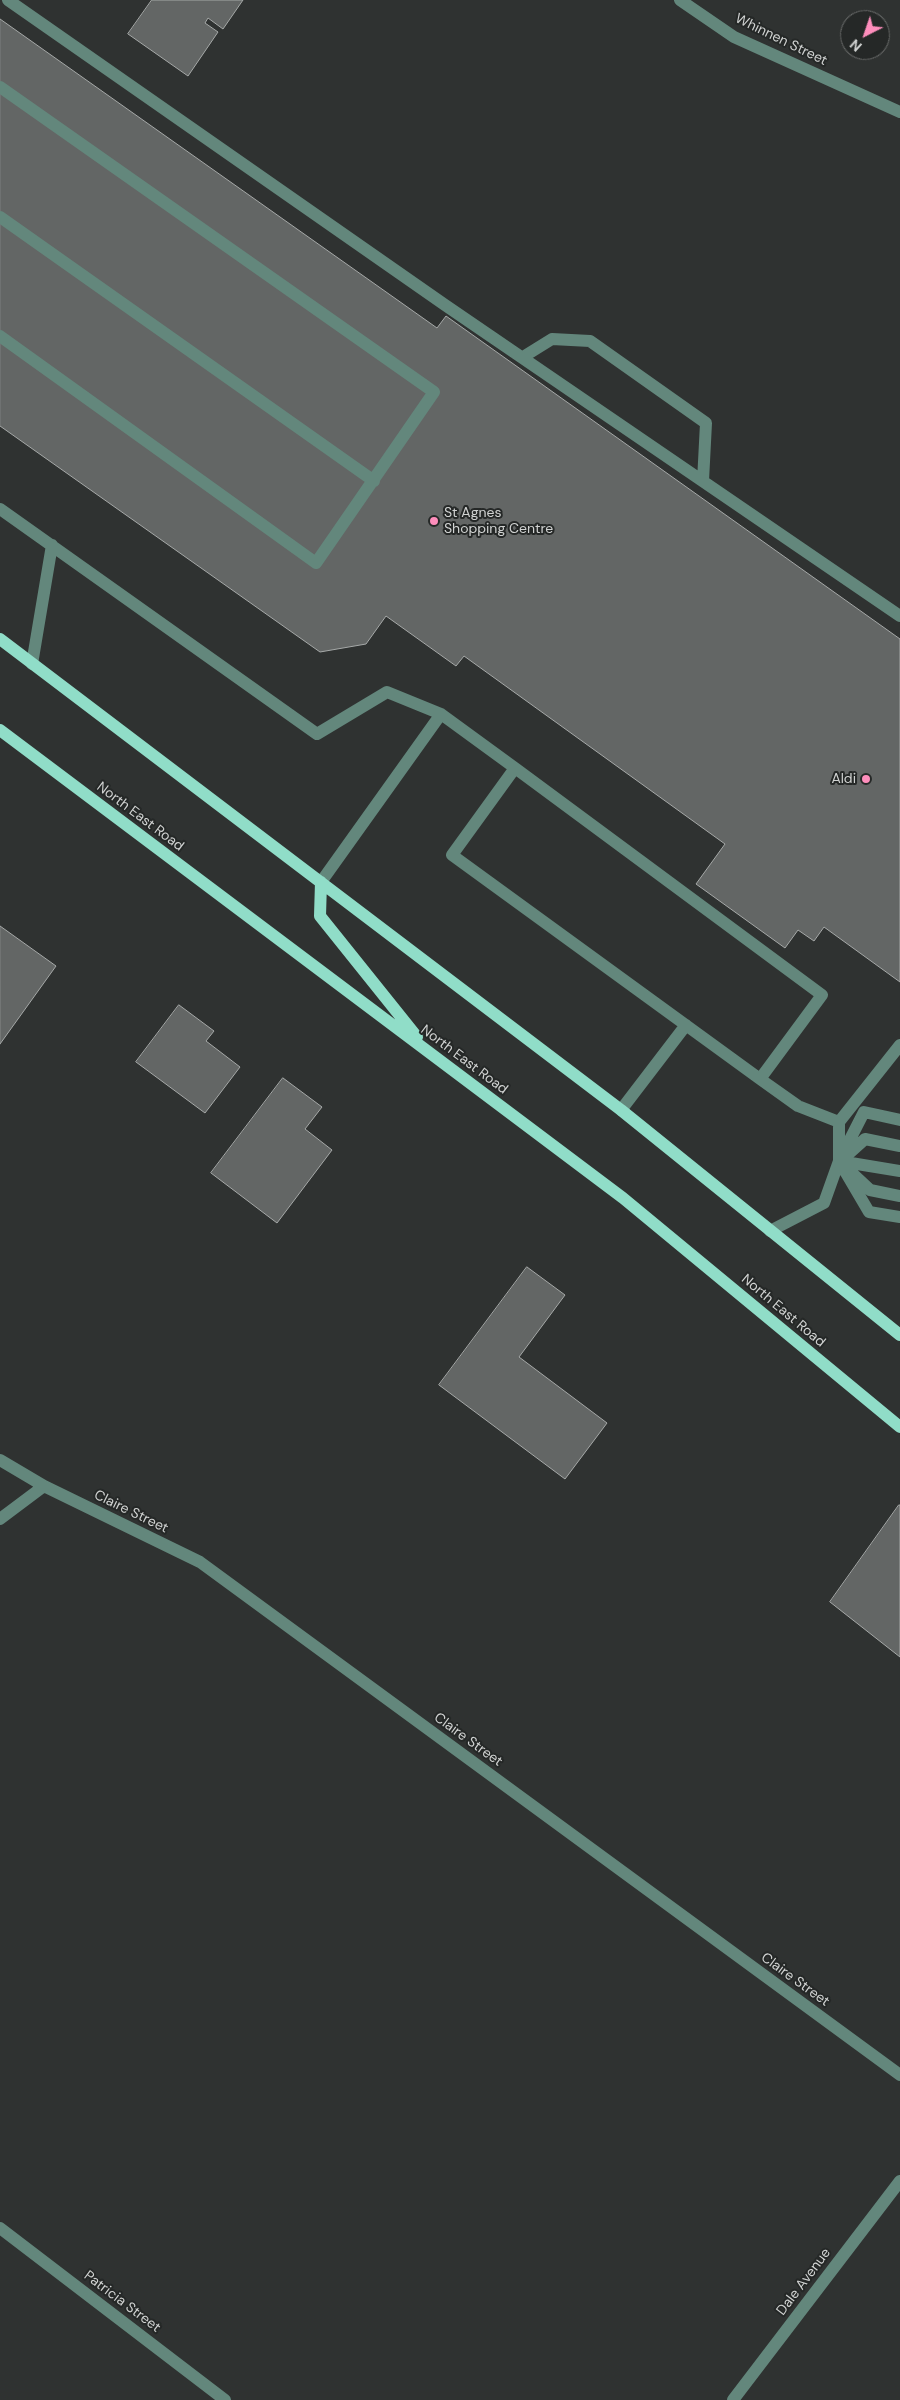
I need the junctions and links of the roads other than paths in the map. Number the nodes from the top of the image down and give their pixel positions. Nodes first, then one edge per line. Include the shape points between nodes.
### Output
1 (8, 0) edge
2 (680, 0) edge
3 (0, 87) edge
4 (900, 112) edge
5 (0, 217) edge
6 (0, 336) edge
7 (522, 357) junction
8 (374, 481) junction
9 (703, 481) junction
10 (0, 509) edge
11 (52, 545) junction
12 (900, 616) edge
13 (0, 639) edge
14 (32, 664) junction
15 (441, 714) junction
16 (0, 730) edge
17 (515, 768) junction
18 (322, 882) junction
19 (686, 1025) junction
20 (900, 1045) edge
21 (430, 1052) junction
22 (760, 1079) junction
23 (621, 1110) junction
24 (900, 1120) edge
25 (839, 1122) junction
26 (900, 1146) edge
27 (839, 1162) junction
28 (900, 1171) edge
29 (900, 1196) edge
30 (900, 1217) edge
31 (770, 1231) junction
32 (900, 1335) edge
33 (900, 1427) edge
34 (0, 1460) edge
35 (44, 1486) junction
36 (0, 1519) edge
37 (900, 2075) edge
38 (900, 2181) edge
39 (0, 2228) edge
40 (225, 2400) edge
41 (733, 2400) edge

1 - 7 street
2 - 4 street, Whinnen Street via 734,37
3 - 8 street via 434,392
5 - 8 street
6 - 8 street via 316,563
7 - 9 street
7 - 9 street via 552,339 590,341 706,423
9 - 12 street
10 - 11 street
11 - 14 street
11 - 15 street via 318,734 387,692
13 - 14 main road
14 - 18 main road
15 - 17 street
15 - 18 street
16 - 21 main road, North East Road
17 - 19 street via 452,855
17 - 22 street via 822,995
18 - 21 main road via 320,916
18 - 23 main road
19 - 22 street
19 - 23 street
20 - 25 street
21 - 33 main road, North East Road via 623,1198
22 - 25 street via 798,1106
23 - 31 main road
24 - 27 street via 864,1112
25 - 27 street
26 - 27 street via 865,1139
27 - 28 street
27 - 29 street via 870,1190
27 - 30 street via 869,1212
27 - 31 street via 824,1203
31 - 32 main road
34 - 35 street, Claire Street
35 - 36 street
35 - 37 street, Claire Street via 200,1562
38 - 41 street, Dale Avenue
39 - 40 street, Patricia Street

